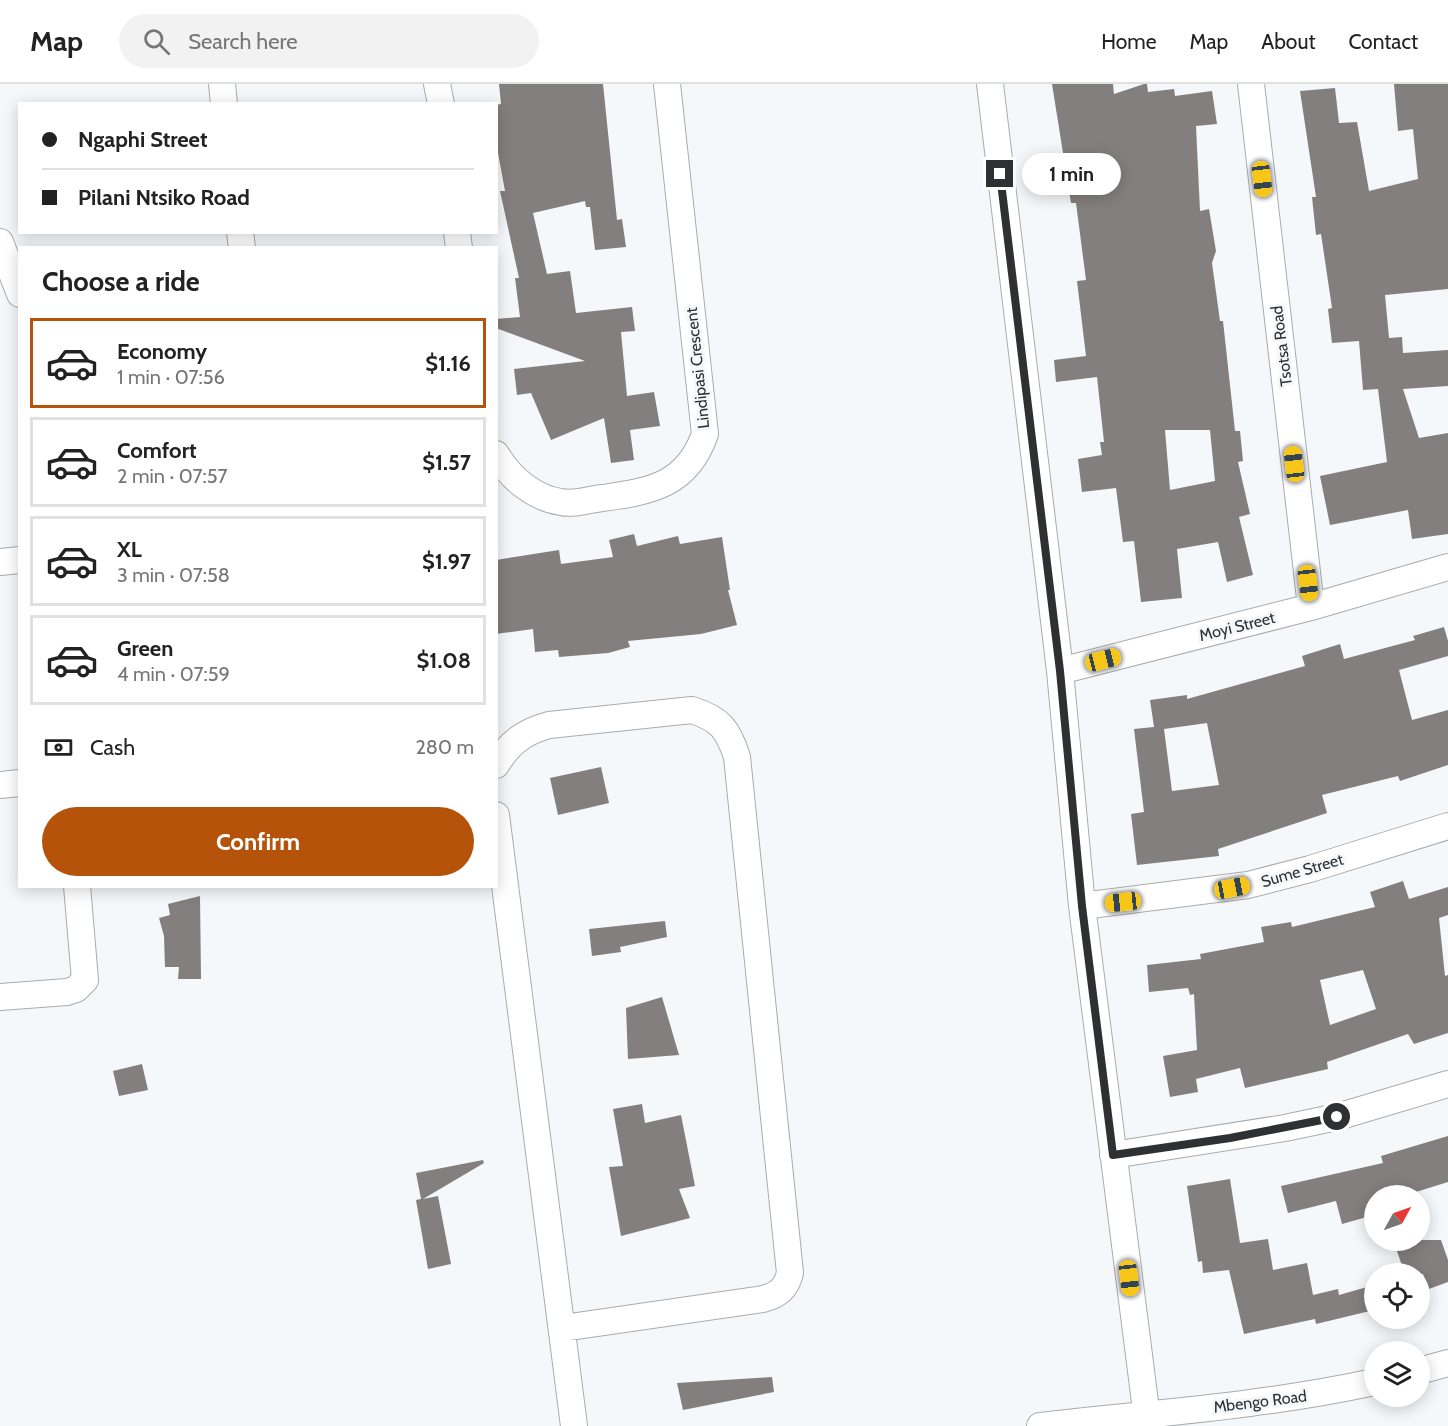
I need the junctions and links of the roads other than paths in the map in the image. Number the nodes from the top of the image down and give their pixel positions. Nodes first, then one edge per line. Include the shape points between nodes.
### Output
1 (222, 84) edge
2 (437, 84) edge
3 (667, 84) edge
4 (990, 84) edge
5 (1251, 84) edge
6 (224, 102) edge
7 (441, 102) edge
8 (0, 242) edge
9 (18, 289) edge
10 (498, 457) edge
11 (18, 560) edge
12 (0, 562) edge
13 (1448, 567) edge
14 (1311, 607) junction
15 (1060, 671) junction
16 (498, 762) edge
17 (18, 783) edge
18 (0, 785) edge
19 (1448, 826) edge
20 (498, 830) edge
21 (77, 888) edge
22 (1082, 906) junction
23 (0, 997) edge
24 (1448, 1084) edge
25 (1113, 1155) junction
26 (563, 1328) junction
27 (1448, 1363) edge
28 (1430, 1368) edge
29 (1364, 1384) edge
30 (1147, 1420) edge
31 (574, 1426) edge
32 (1040, 1426) edge

1 - 6 street
2 - 7 street
3 - 10 street, Lindipasi Crescent via 705,434 698,452 690,465 670,482 639,492 563,503 540,496 523,485
4 - 15 street
5 - 14 street, Tsotsa Road
8 - 9 street
11 - 12 street
13 - 14 street, Moyi Street
14 - 15 street, Moyi Street
15 - 22 street
16 - 26 street via 515,740 530,730 692,710 711,716 725,728 737,757 790,1273 787,1284 776,1295 763,1299
17 - 18 street
19 - 22 street, Sume Street via 1248,885
20 - 26 street
21 - 23 street via 85,980 67,992
22 - 25 street
24 - 25 street via 1337,1117
25 - 30 street
26 - 31 street
27 - 28 street
29 - 30 street, Mbengo Road
30 - 32 street, Mbengo Road

